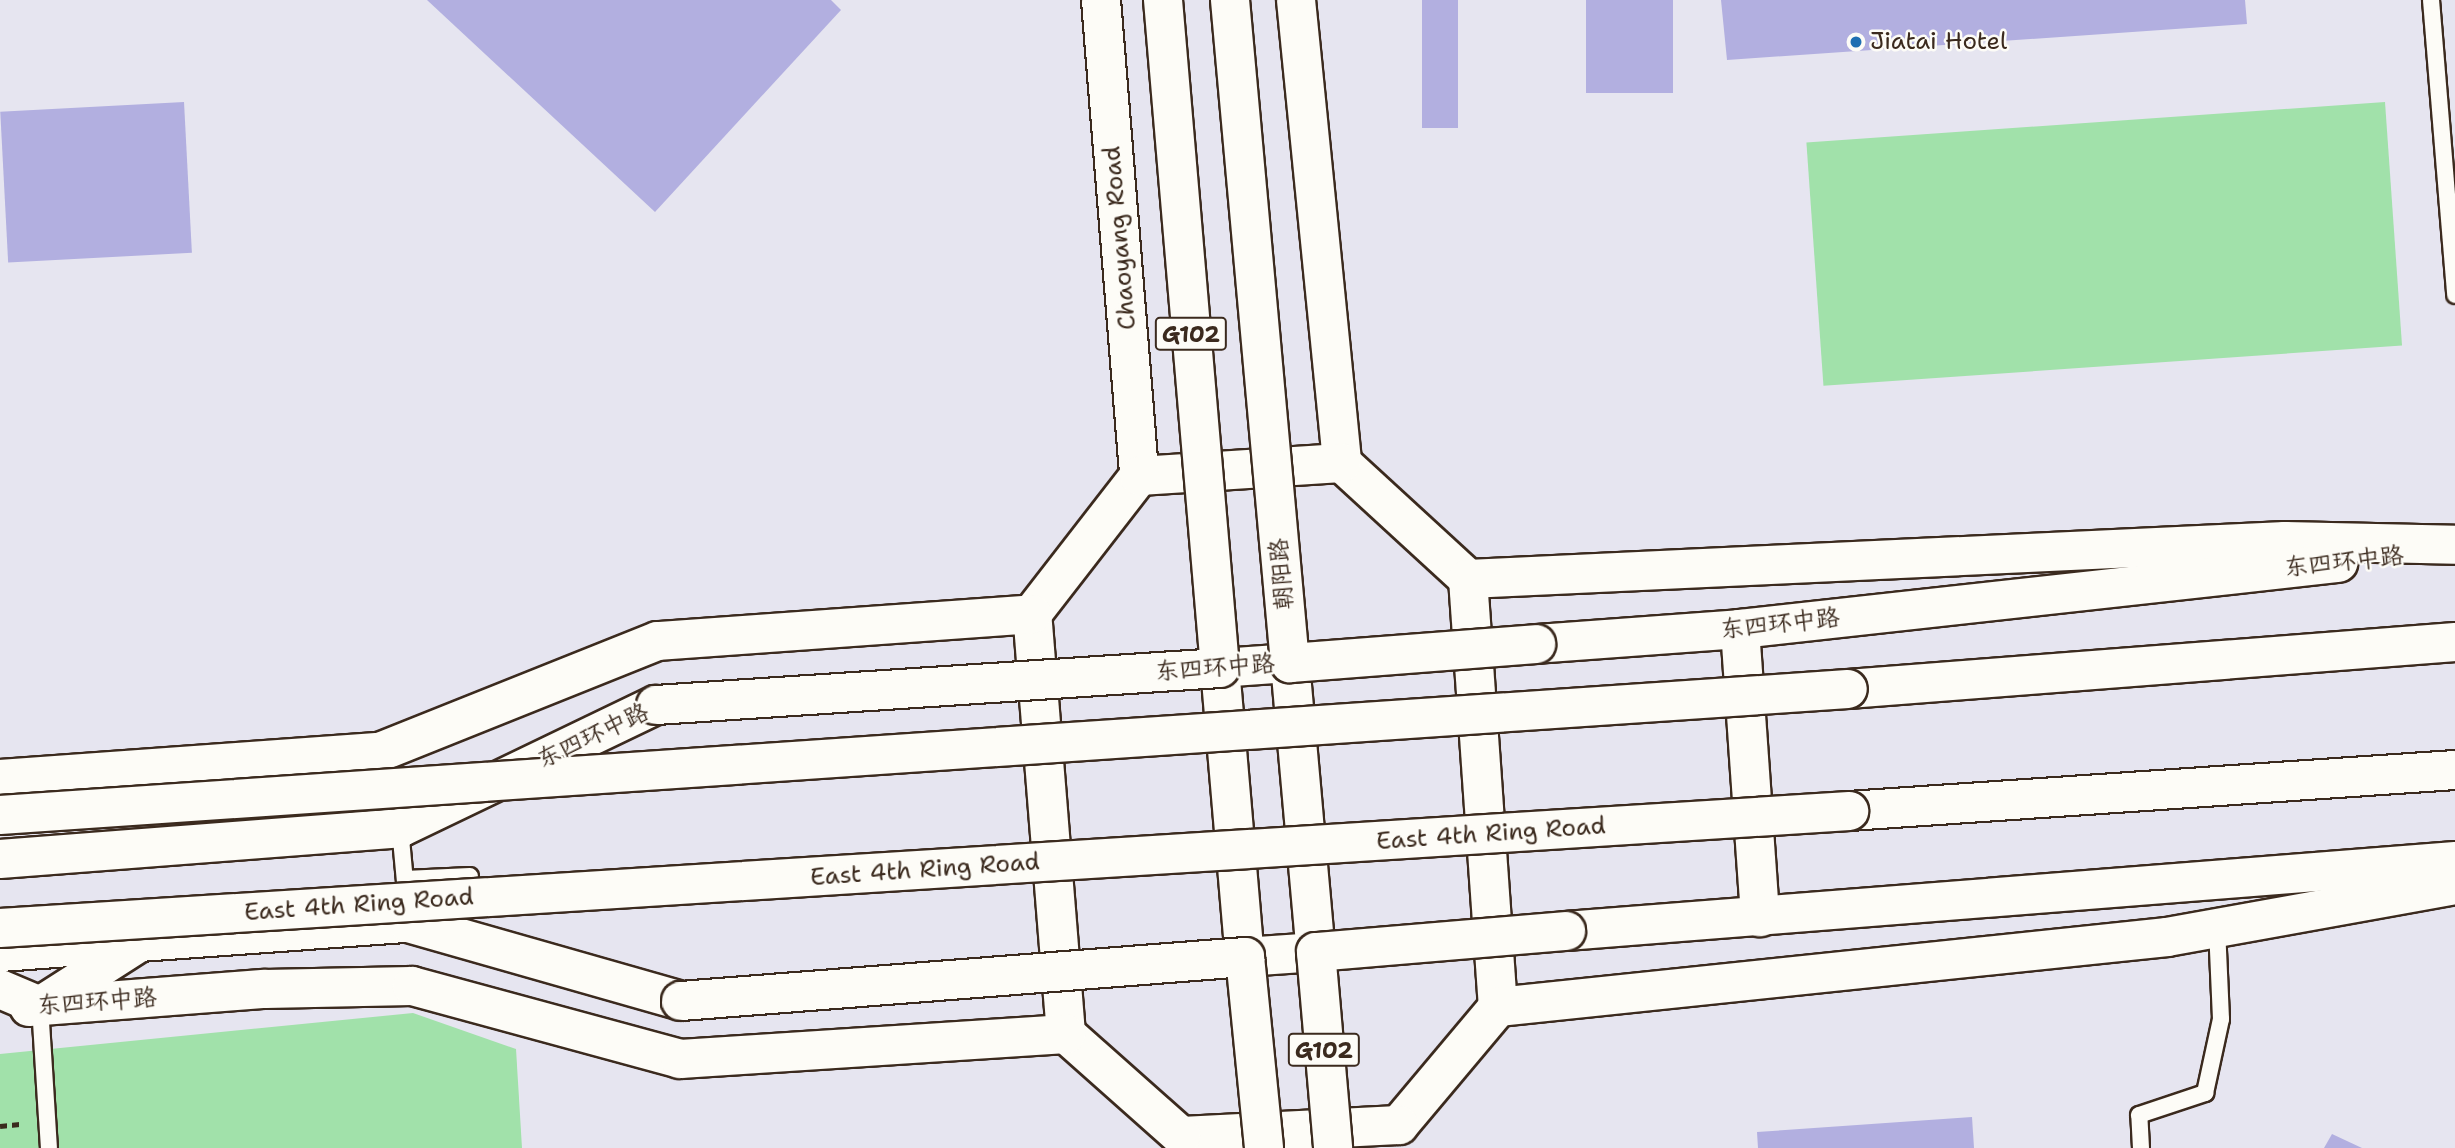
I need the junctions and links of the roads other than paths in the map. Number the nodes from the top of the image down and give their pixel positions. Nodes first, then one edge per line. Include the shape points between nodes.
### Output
1 (1101, 0) edge
2 (1163, 0) edge
3 (1230, 0) edge
4 (1296, 0) edge
5 (2431, 0) edge
6 (2455, 295) edge
7 (1342, 463) junction
8 (1139, 476) junction
9 (2455, 547) edge
10 (1468, 579) junction
11 (1032, 614) junction
12 (1740, 629) junction
13 (2455, 642) edge
14 (1290, 663) junction
15 (1220, 668) junction
16 (2455, 770) edge
17 (0, 779) edge
18 (0, 815) edge
19 (400, 828) junction
20 (0, 859) edge
21 (2455, 861) edge
22 (470, 876) dead end
23 (405, 879) junction
24 (2455, 885) edge
25 (1760, 918) junction
26 (408, 923) junction
27 (2217, 926) junction
28 (0, 928) edge
29 (140, 942) junction
30 (0, 952) edge
31 (1316, 952) junction
32 (1245, 957) junction
33 (0, 989) edge
34 (40, 1006) junction
35 (1498, 1007) junction
36 (0, 1010) edge
37 (1066, 1034) junction
38 (1400, 1136) edge
39 (1182, 1142) edge
40 (49, 1148) edge
41 (1264, 1148) edge
42 (1333, 1148) edge
43 (2141, 1148) edge

1 - 8 main road, Chaoyang Road
2 - 15 main road, G102, bridge
3 - 14 main road, 朝阳路 / G102, bridge
4 - 7 main road
5 - 6 lane
7 - 8 main road
7 - 10 main road
8 - 11 main road
9 - 10 main road, 东四环中路 via 2285,541
9 - 12 main road, 东四环中路
10 - 35 main road
11 - 17 main road via 658,640 380,752
11 - 37 main road
12 - 14 main road, 东四环中路, bridge
12 - 25 main road
13 - 18 main road, bridge via 1848,689
14 - 15 main road, 东四环中路
14 - 31 main road, 朝阳路 / G102, bridge
15 - 19 main road, 东四环中路, bridge via 656,705
15 - 32 main road, G102, bridge
16 - 28 main road, East 4th Ring Road, bridge
19 - 20 main road, 东四环中路
19 - 23 lane
21 - 25 main road
22 - 23 lane
23 - 26 lane
24 - 27 main road
25 - 31 main road, bridge
26 - 29 main road
26 - 32 main road, bridge via 681,1001
27 - 35 main road via 2167,937
27 - 43 lane via 2221,1019 2205,1093 2139,1115
29 - 30 main road
29 - 34 main road
31 - 32 main road
31 - 42 main road, 朝阳路 / G102, bridge
32 - 41 main road, G102, bridge
33 - 34 main road
34 - 36 main road, 东四环中路
34 - 37 main road, 东四环中路 via 264,989 412,986 680,1059
34 - 40 lane
35 - 38 main road
37 - 39 main road
38 - 39 main road

